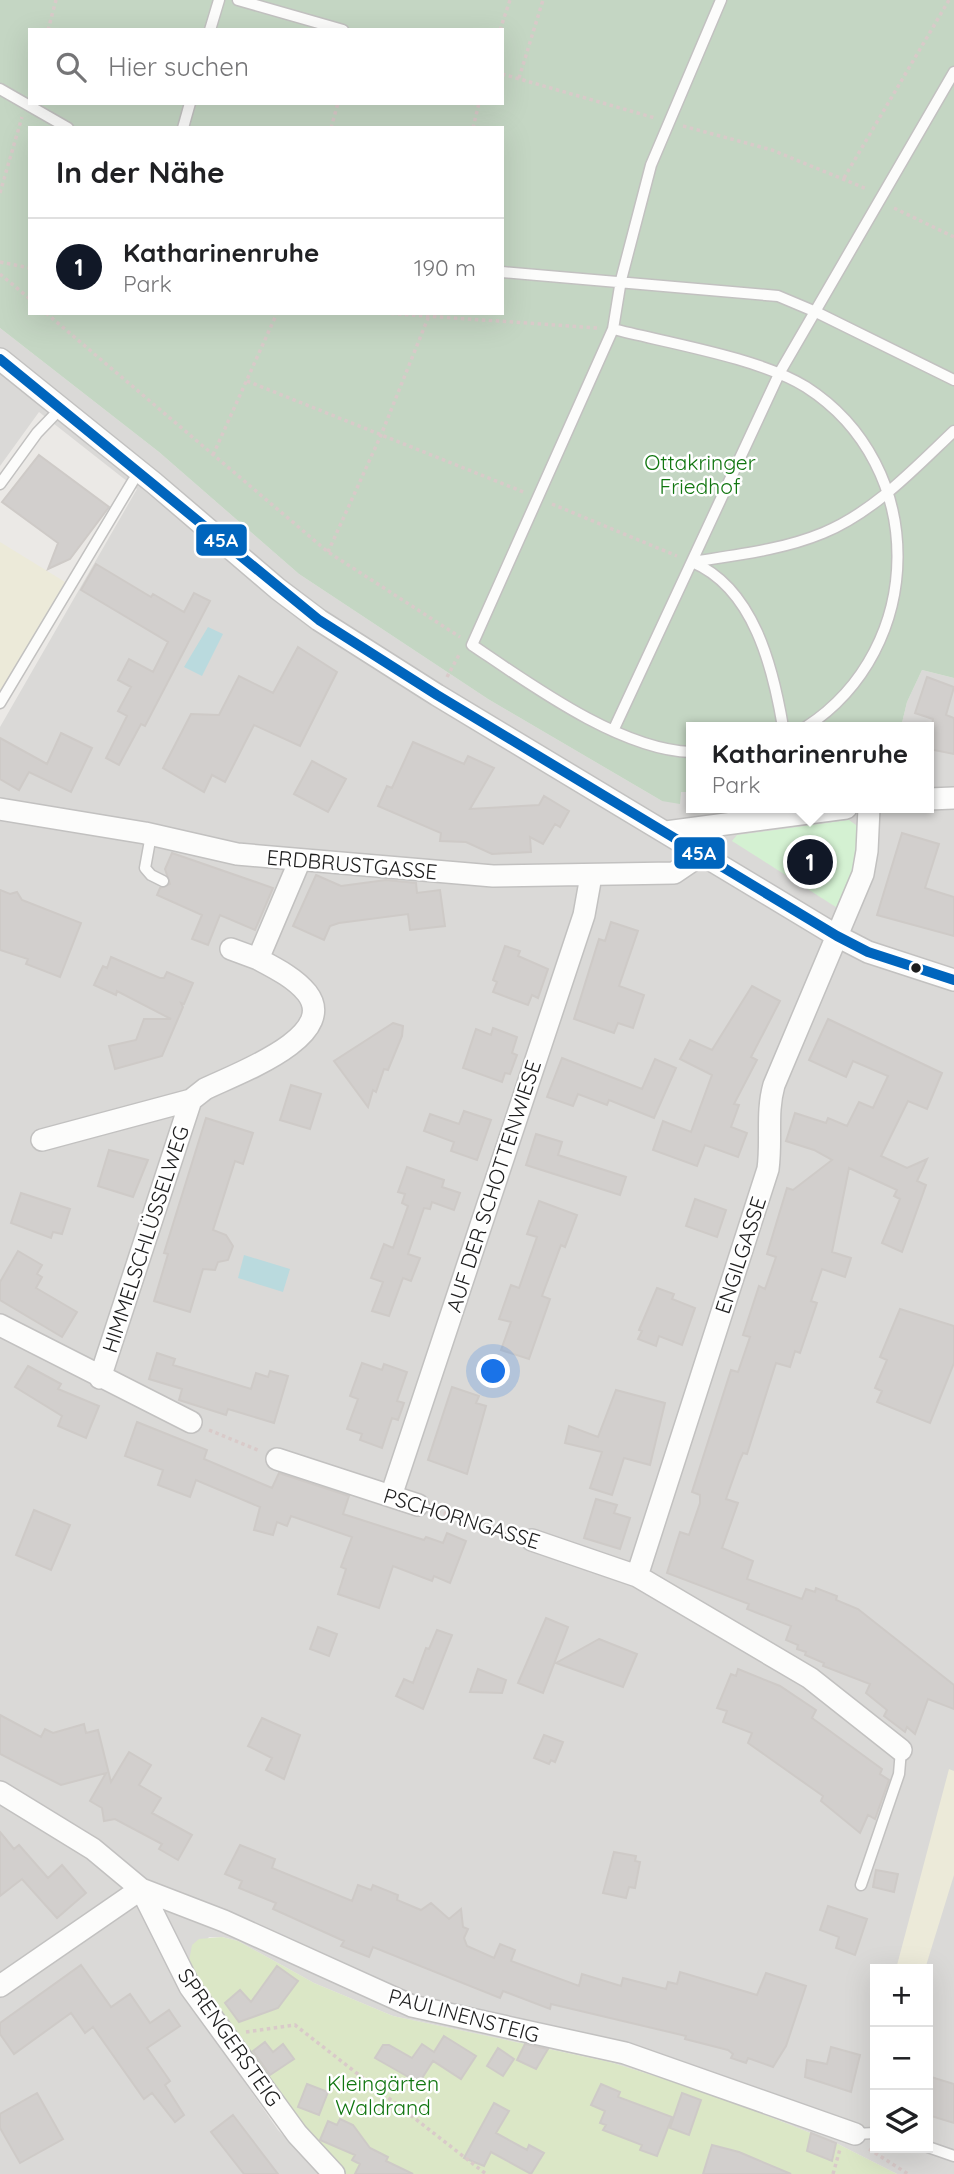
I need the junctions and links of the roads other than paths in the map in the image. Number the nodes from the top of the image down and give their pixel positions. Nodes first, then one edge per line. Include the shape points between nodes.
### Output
1 (219, 0) edge
2 (238, 0) edge
3 (721, 0) edge
4 (211, 28) edge
5 (336, 28) edge
6 (954, 72) edge
7 (0, 89) edge
8 (189, 105) edge
9 (64, 126) edge
10 (184, 126) edge
11 (504, 272) edge
12 (621, 280) junction
13 (816, 312) junction
14 (613, 329) junction
15 (0, 359) edge
16 (780, 372) junction
17 (954, 380) edge
18 (61, 408) junction
19 (954, 431) edge
20 (133, 481) dead end
21 (0, 484) edge
22 (888, 494) junction
23 (692, 562) junction
24 (0, 703) edge
25 (782, 722) edge
26 (812, 722) edge
27 (613, 730) junction
28 (686, 751) edge
29 (954, 798) edge
30 (934, 799) edge
31 (0, 809) edge
32 (808, 813) edge
33 (869, 813) edge
34 (666, 832) junction
35 (151, 835) junction
36 (702, 854) junction
37 (300, 860) junction
38 (591, 876) junction
39 (163, 881) dead end
40 (837, 936) junction
41 (231, 948) dead end
42 (258, 958) junction
43 (954, 980) edge
44 (191, 1100) junction
45 (43, 1140) dead end
46 (0, 1325) edge
47 (100, 1378) junction
48 (191, 1422) road end
49 (277, 1458) road end
50 (391, 1496) junction
51 (418, 1505) road end
52 (532, 1539) road end
53 (637, 1576) junction
54 (901, 1750) joint
55 (0, 1791) edge
56 (861, 1885) dead end
57 (141, 1889) junction
58 (0, 1986) edge
59 (865, 2134) edge
60 (933, 2149) edge
61 (954, 2156) edge
62 (334, 2174) edge

1 - 4 lane
2 - 5 lane
3 - 12 lane via 651,165
6 - 13 lane
7 - 9 lane
8 - 10 lane
11 - 12 lane
12 - 13 lane via 778,296
12 - 14 lane
13 - 16 lane
13 - 17 lane
14 - 16 lane
14 - 27 lane via 468,645
15 - 18 street
16 - 22 lane via 831,406 853,429
16 - 23 lane
18 - 21 lane
18 - 34 street via 319,620
19 - 22 lane
20 - 24 lane
22 - 23 lane via 825,533 778,548
22 - 26 lane via 899,561 885,630 851,689
23 - 25 lane via 711,570 726,585 754,627 775,677
23 - 27 lane
27 - 28 lane via 638,741
29 - 30 street
31 - 35 street, ERDBRUSTGASSE
32 - 34 street
33 - 40 street, ENGILGASSE via 865,864
34 - 36 street
35 - 37 street, ERDBRUSTGASSE via 237,854
35 - 39 lane via 145,868
36 - 38 street, ERDBRUSTGASSE via 674,873
36 - 40 street
37 - 38 street, ERDBRUSTGASSE via 493,876
37 - 42 street
38 - 50 street, AUF DER SCHOTTENWIESE via 584,915
40 - 43 street via 868,952
40 - 53 street, ENGILGASSE via 770,1097 768,1169
41 - 42 street
42 - 44 street via 309,995 312,1021 290,1045
44 - 45 street
44 - 47 street, HIMMELSCHLÜSSELWEG
46 - 47 street
47 - 48 street
49 - 50 street, PSCHORNGASSE
50 - 51 street, PSCHORNGASSE
52 - 53 street, PSCHORNGASSE
53 - 54 street, PSCHORNGASSE via 810,1678
54 - 56 lane via 900,1774
55 - 57 street, PAULINENSTEIG via 93,1849
57 - 58 street
57 - 59 street, PAULINENSTEIG via 224,1921 412,2006 625,2053
57 - 62 street, SPRENGERSTEIG via 190,1987 297,2134
60 - 61 lane

